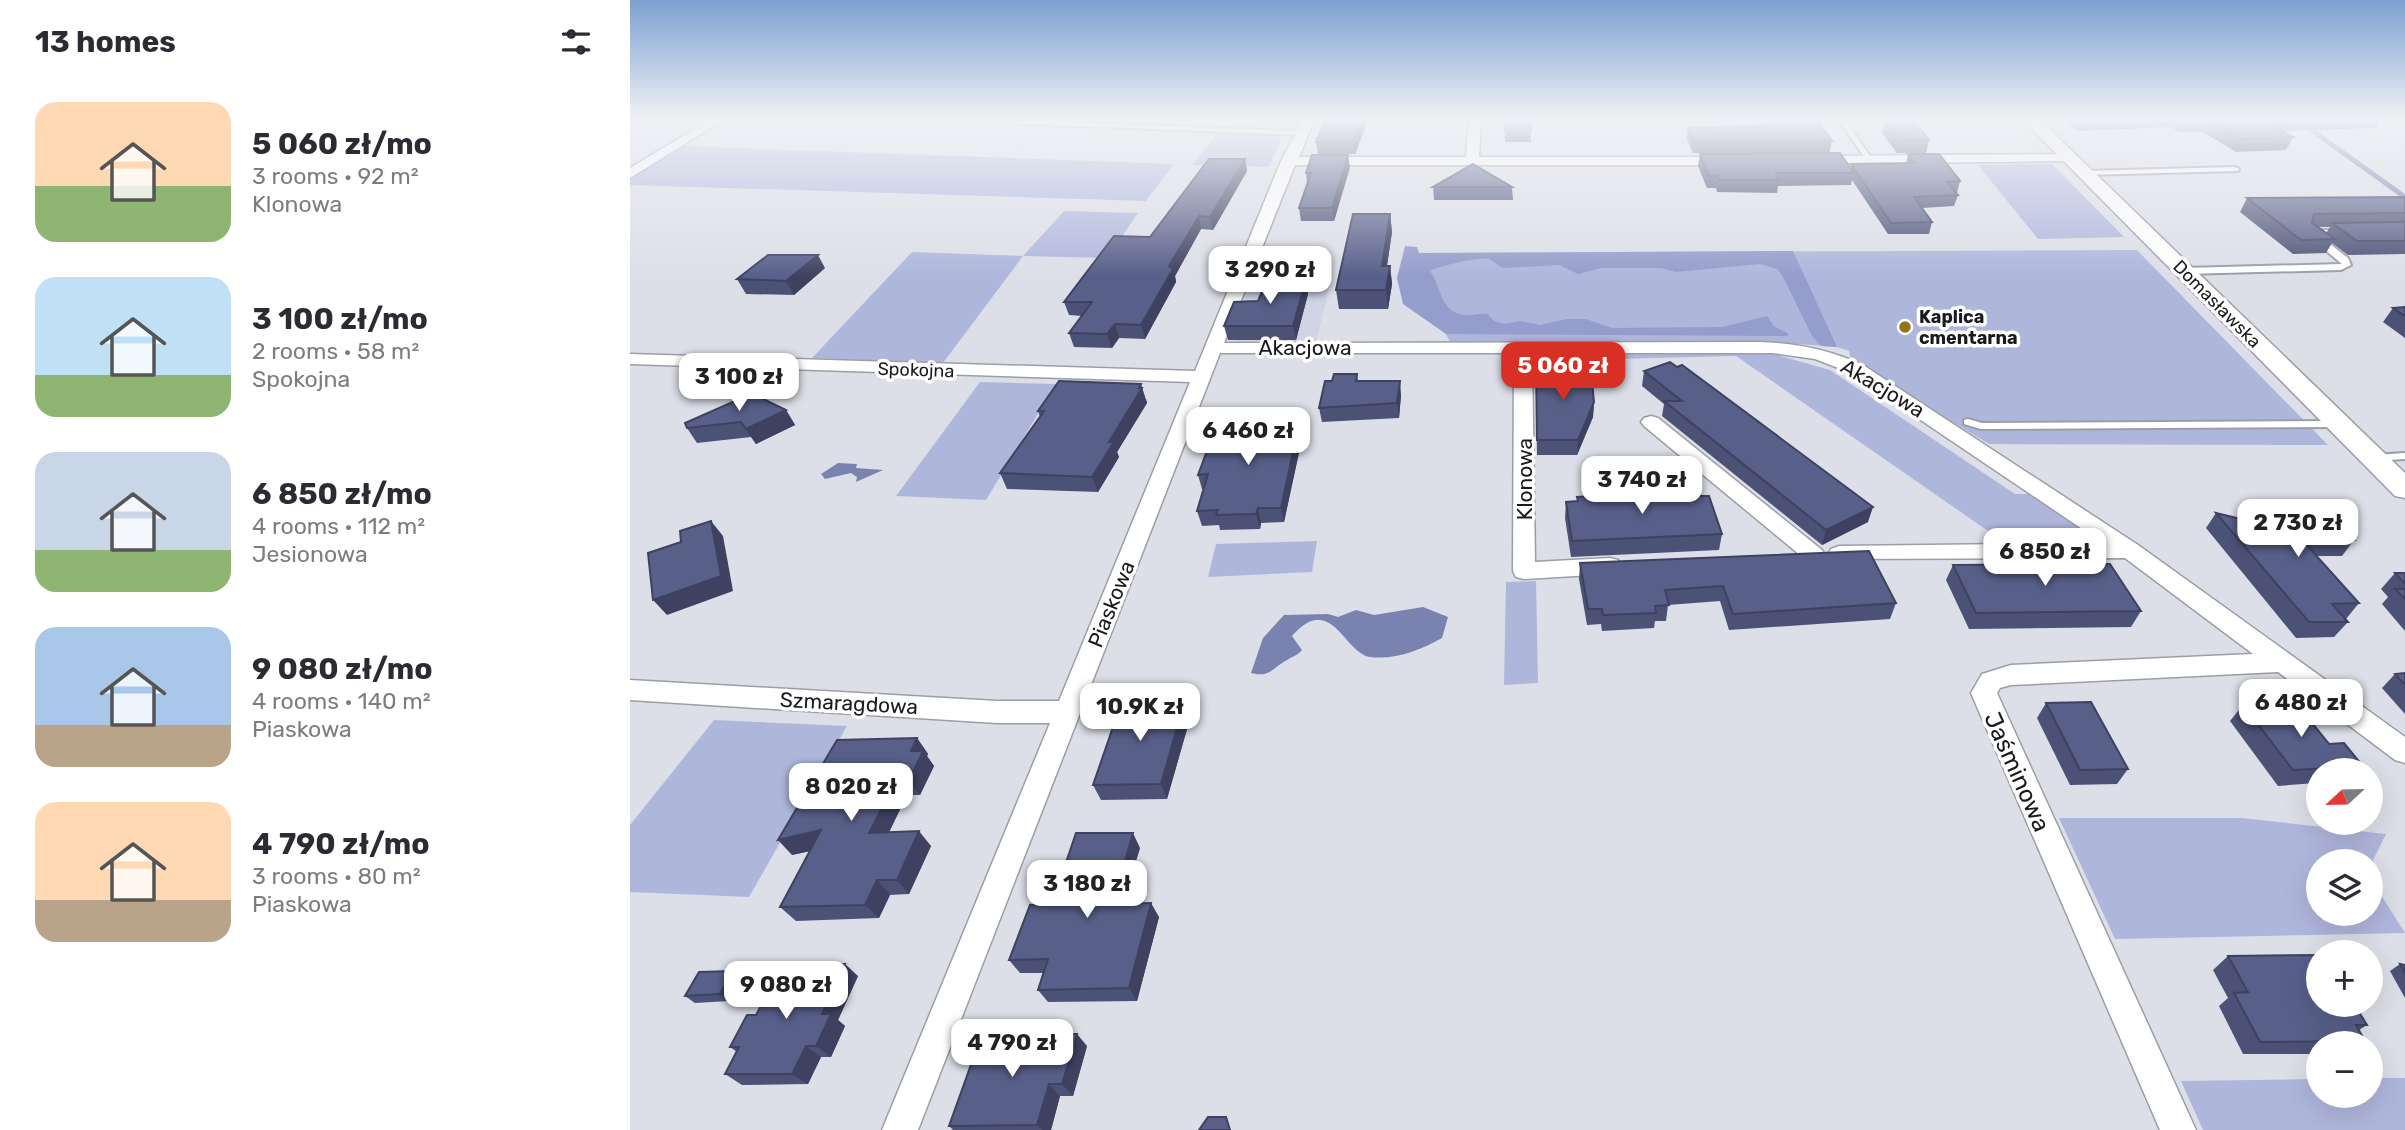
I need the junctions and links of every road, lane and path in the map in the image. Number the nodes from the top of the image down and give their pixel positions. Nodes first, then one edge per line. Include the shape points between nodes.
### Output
1 (1284, 172) edge
2 (2085, 172) edge
3 (2350, 232) edge
4 (2184, 271) junction
5 (1523, 346) junction
6 (1214, 348) junction
7 (630, 359) edge
8 (1202, 377) junction
9 (1651, 422) dead end
10 (1968, 422) dead end
11 (2338, 424) junction
12 (2405, 456) edge
13 (2374, 458) junction
14 (2405, 489) edge
15 (2130, 550) junction
16 (1814, 555) junction
17 (1786, 557) edge
18 (1634, 565) edge
19 (2283, 662) junction
20 (630, 690) edge
21 (1068, 712) junction
22 (2405, 752) edge
23 (900, 1130) edge
24 (2178, 1130) edge

1 - 6 street, Piaskowa
2 - 4 street, Domasławska
3 - 4 lane via 2309,232 2345,260 2347,265 2341,267
4 - 11 street, Domasławska
5 - 6 street, Akacjowa
5 - 15 street, Akacjowa via 1772,347 1832,358 1947,426
5 - 18 street, Klonowa via 1524,571
6 - 8 street, Piaskowa
7 - 8 street, Spokojna
8 - 21 street, Piaskowa
9 - 16 street
10 - 11 lane via 1981,426
11 - 13 street, Domasławska
12 - 13 lane
13 - 14 street, Domasławska
15 - 16 street
15 - 19 street, Akacjowa
16 - 17 street
19 - 22 street, Akacjowa
19 - 24 street, Jaśminowa via 2011,675 1992,681 1984,693
20 - 21 street, Szmaragdowa via 997,712
21 - 23 street, Piaskowa

